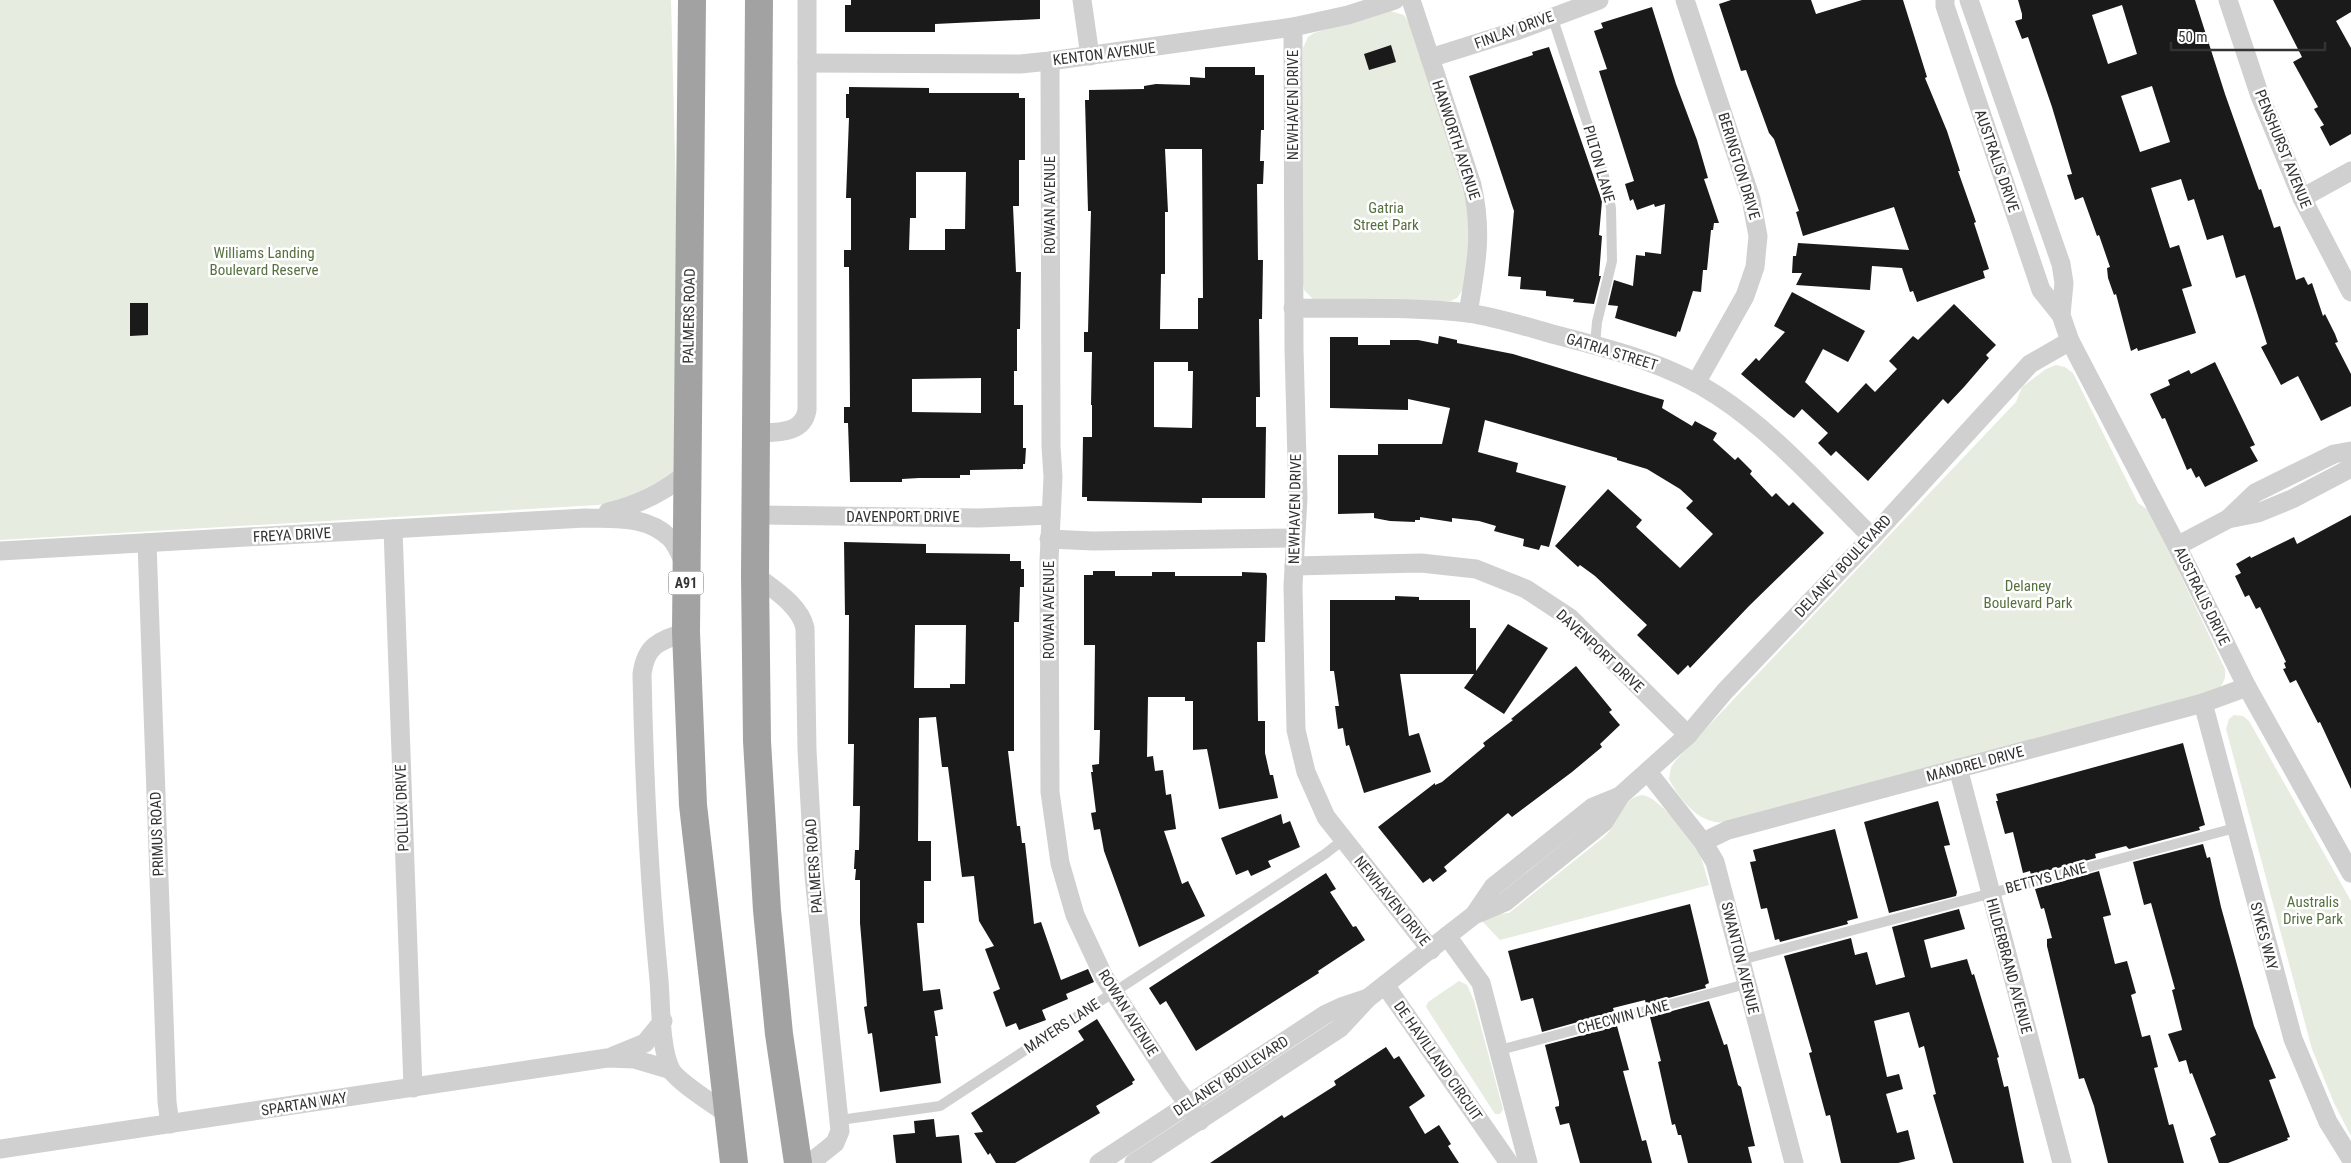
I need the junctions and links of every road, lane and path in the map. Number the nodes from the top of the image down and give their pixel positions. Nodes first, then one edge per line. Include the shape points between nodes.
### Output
1 (692, 0) edge
2 (758, 0) edge
3 (807, 0) edge
4 (1082, 0) edge
5 (1395, 0) edge
6 (1411, 0) edge
7 (1599, 0) edge
8 (1685, 0) edge
9 (1945, 0) edge
10 (1969, 0) edge
11 (2228, 0) edge
12 (1552, 16) junction
13 (1293, 27) junction
14 (1090, 56) junction
15 (1430, 58) junction
16 (1050, 61) junction
17 (807, 63) junction
18 (2351, 171) edge
19 (2302, 198) junction
20 (2351, 292) edge
21 (1293, 308) junction
22 (1468, 313) junction
23 (2062, 315) junction
24 (2070, 341) junction
25 (1595, 345) junction
26 (1696, 383) junction
27 (756, 433) junction
28 (2351, 451) edge
29 (2351, 468) edge
30 (687, 473) junction
31 (756, 515) junction
32 (1051, 515) junction
33 (585, 518) junction
34 (2228, 519) junction
35 (393, 529) junction
36 (1872, 536) junction
37 (1296, 538) junction
38 (1049, 539) junction
39 (146, 543) junction
40 (2177, 546) junction
41 (0, 551) edge
42 (686, 566) junction
43 (1294, 566) junction
44 (755, 575) junction
45 (686, 632) junction
46 (2247, 687) junction
47 (2203, 703) junction
48 (1688, 735) junction
49 (1958, 768) junction
50 (1648, 772) junction
51 (2235, 828) junction
52 (1343, 840) junction
53 (1703, 842) junction
54 (2351, 873) edge
55 (1989, 893) junction
56 (1447, 936) junction
57 (1431, 950) junction
58 (1741, 960) junction
59 (1746, 984) junction
60 (1386, 985) junction
61 (1114, 992) junction
62 (1368, 998) junction
63 (663, 1021) junction
64 (1500, 1050) junction
65 (607, 1058) junction
66 (671, 1070) junction
67 (413, 1088) junction
68 (1188, 1104) junction
69 (727, 1114) junction
70 (840, 1120) junction
71 (1200, 1121) junction
72 (170, 1124) junction
73 (1519, 1124) junction
74 (1492, 1138) junction
75 (0, 1149) edge
76 (2351, 1159) edge
77 (734, 1163) edge
78 (798, 1163) edge
79 (810, 1163) edge
80 (1099, 1163) edge
81 (1134, 1163) edge
82 (1509, 1163) edge
83 (1528, 1163) edge
84 (1794, 1163) edge
85 (2062, 1163) edge

1 - 30 highway, PALMERS ROAD / A91
2 - 27 highway
3 - 17 street
4 - 14 street
5 - 13 street, KENTON AVENUE
6 - 15 street, HANWORTH AVENUE
7 - 12 street, FINLAY DRIVE
8 - 26 street, BERINGTON DRIVE via 1751,198 1758,236 1755,267 1745,296
9 - 23 street, AUSTRALIS DRIVE via 2041,290
10 - 23 street, AUSTRALIS DRIVE via 2061,264 2064,282
11 - 19 street, PENSHURST AVENUE via 2260,96
12 - 15 street, FINLAY DRIVE
12 - 25 lane, PILTON LANE via 1612,208 1612,261 1597,322
13 - 14 street, KENTON AVENUE
13 - 21 street, NEWHAVEN DRIVE
14 - 16 street, KENTON AVENUE
15 - 22 street, HANWORTH AVENUE via 1477,205 1479,236
16 - 17 street, KENTON AVENUE via 1020,64
16 - 32 street, ROWAN AVENUE
17 - 27 street via 806,419 788,431
18 - 19 street
19 - 20 street, PENSHURST AVENUE
21 - 22 street, GATRIA STREET
21 - 37 street, NEWHAVEN DRIVE via 1298,498
22 - 25 street, GATRIA STREET
23 - 24 street, AUSTRALIS DRIVE
24 - 36 street, DELANEY BOULEVARD via 2030,364
24 - 40 street, AUSTRALIS DRIVE
25 - 26 street, GATRIA STREET via 1652,363
26 - 36 street, GATRIA STREET via 1744,415
27 - 31 highway
28 - 34 street via 2334,454 2255,493
29 - 34 street via 2292,500 2258,513
30 - 33 street, FREYA DRIVE via 670,487 631,507
30 - 42 highway, PALMERS ROAD / A91
31 - 32 street, DAVENPORT DRIVE via 979,518
31 - 44 highway
32 - 38 street, ROWAN AVENUE
33 - 35 street, FREYA DRIVE
33 - 42 street, FREYA DRIVE via 649,523 671,539
34 - 40 street
35 - 39 street, FREYA DRIVE
35 - 67 street, POLLUX DRIVE
36 - 48 street, DELANEY BOULEVARD via 1725,691
37 - 38 street
37 - 43 street, NEWHAVEN DRIVE
38 - 61 street, ROWAN AVENUE via 1050,764 1055,838 1075,915 1095,961
39 - 41 street, FREYA DRIVE
39 - 72 street, PRIMUS ROAD
40 - 46 street, AUSTRALIS DRIVE
42 - 45 highway, PALMERS ROAD / A91
43 - 48 street, DAVENPORT DRIVE via 1420,563 1476,569 1526,589 1570,618
43 - 52 street, NEWHAVEN DRIVE via 1294,705 1300,750 1315,796
44 - 70 street, PALMERS ROAD via 788,601 800,615 805,628 814,876
44 - 78 highway via 757,741 767,910 779,1034
45 - 63 street via 655,645 644,660 642,674 646,834
45 - 69 highway, PALMERS ROAD / A91 via 693,805
46 - 47 street, MANDREL DRIVE
46 - 54 street, AUSTRALIS DRIVE
47 - 49 street, MANDREL DRIVE
47 - 51 street, SYKES WAY
48 - 50 street, DELANEY BOULEVARD
49 - 53 street, MANDREL DRIVE via 1728,830
49 - 55 street, HILDERBRAND AVENUE
50 - 53 street, SWANTON AVENUE
50 - 56 street, DELANEY BOULEVARD via 1620,796 1593,807 1493,886 1474,915
51 - 55 lane, BETTYS LANE
51 - 76 street, SYKES WAY via 2293,1039 2328,1122
52 - 57 street, NEWHAVEN DRIVE
52 - 61 lane, MAYERS LANE
53 - 58 street, SWANTON AVENUE via 1715,862
55 - 58 lane, BETTYS LANE
55 - 85 street, HILDERBRAND AVENUE
56 - 57 street, DELANEY BOULEVARD
56 - 64 street via 1482,983
57 - 60 street, DELANEY BOULEVARD
58 - 59 street, SWANTON AVENUE
59 - 64 lane, CHECWIN LANE
59 - 84 street, SWANTON AVENUE
60 - 62 street, DELANEY BOULEVARD
60 - 74 street, DE HAVILLAND CIRCUIT
61 - 68 street, ROWAN AVENUE
61 - 70 lane, MAYERS LANE via 940,1106
62 - 68 street, DELANEY BOULEVARD via 1326,1014
62 - 71 street, DELANEY BOULEVARD via 1340,1028
63 - 65 street, SPARTAN WAY via 644,1043
63 - 66 street
64 - 73 street
65 - 66 street, SPARTAN WAY via 634,1059
65 - 67 street, SPARTAN WAY
66 - 69 street
67 - 72 street, SPARTAN WAY
68 - 71 street, ROWAN AVENUE
68 - 80 street, DELANEY BOULEVARD
69 - 77 highway, PALMERS ROAD / A91
70 - 79 street, PALMERS ROAD via 836,1143
71 - 81 street, DELANEY BOULEVARD
72 - 75 street, SPARTAN WAY
73 - 74 street
73 - 83 street
74 - 82 street, DE HAVILLAND CIRCUIT

